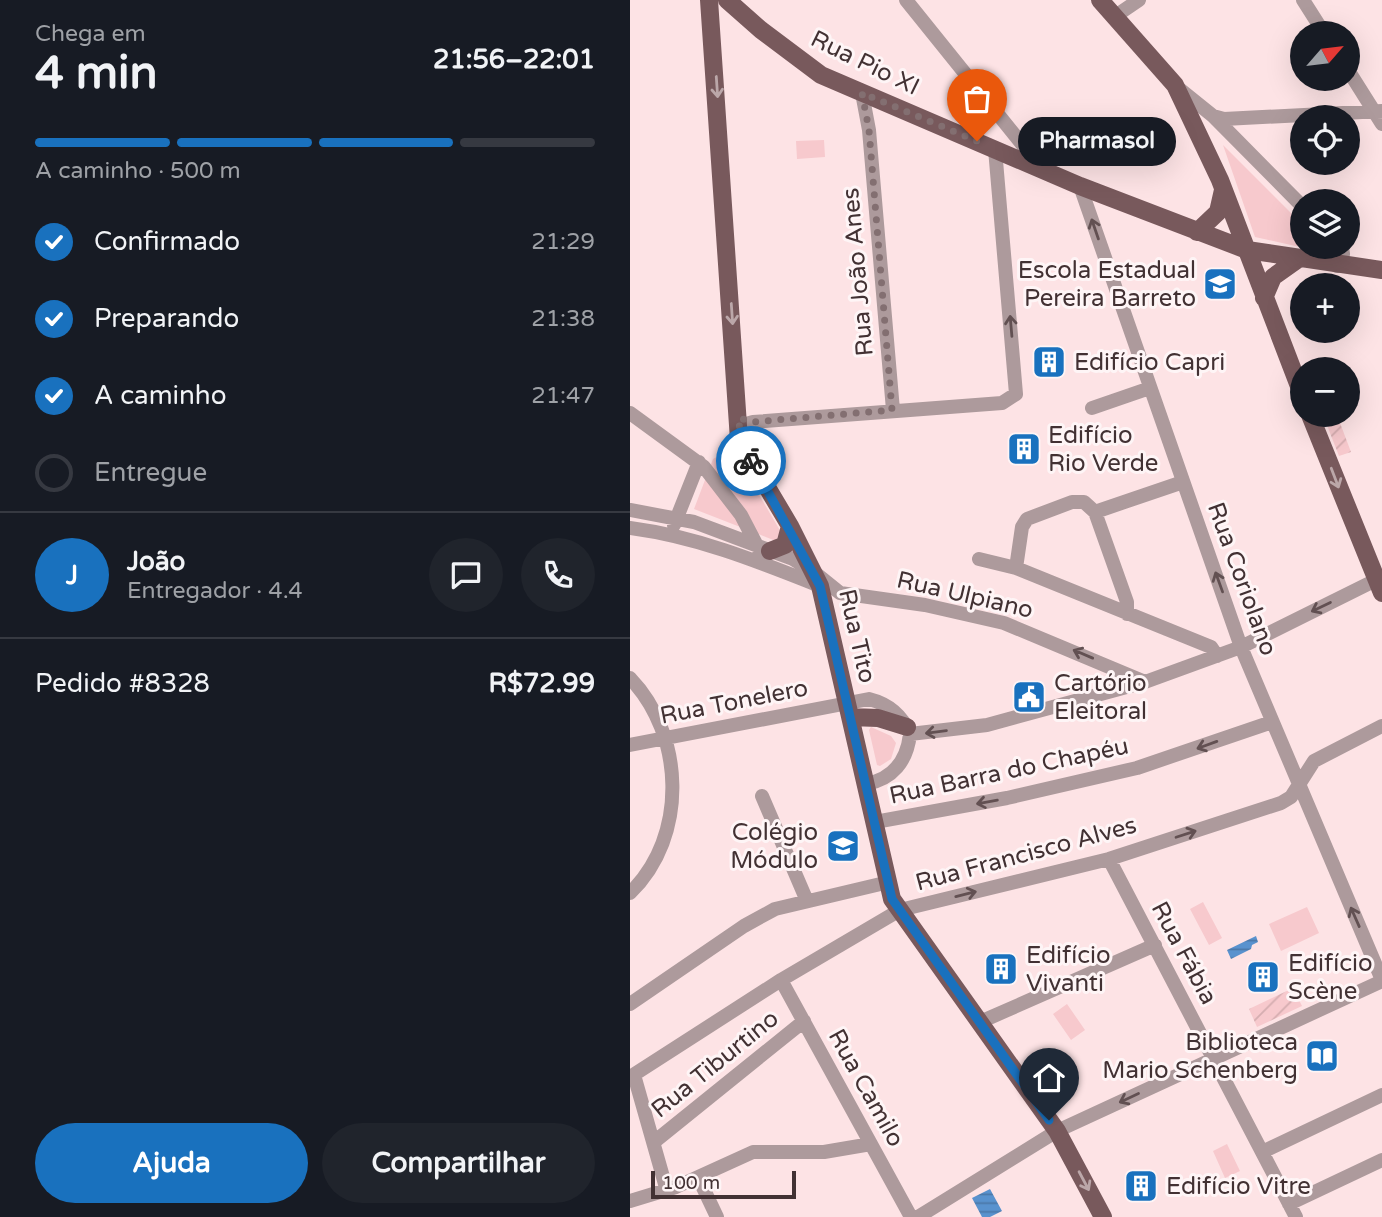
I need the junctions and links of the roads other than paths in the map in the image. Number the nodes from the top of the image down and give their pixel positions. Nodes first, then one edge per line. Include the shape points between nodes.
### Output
1 (709, 0) edge
2 (906, 0) edge
3 (1100, 0) edge
4 (1139, 0) edge
5 (1303, 0) edge
6 (730, 3) edge
7 (1114, 17) junction
8 (713, 19) junction
9 (1316, 21) edge
10 (1175, 85) junction
11 (1360, 88) edge
12 (867, 95) junction
13 (1213, 116) junction
14 (1379, 116) edge
15 (995, 149) junction
16 (1042, 169) junction
17 (1080, 186) junction
18 (1223, 190) junction
19 (1290, 194) edge
20 (1197, 232) junction
21 (1247, 250) junction
22 (1340, 259) edge
23 (1297, 260) junction
24 (1337, 266) junction
25 (1382, 270) edge
26 (1264, 298) junction
27 (1290, 364) edge
28 (1150, 388) junction
29 (1093, 408) dead end
30 (892, 410) junction
31 (630, 413) edge
32 (744, 422) junction
33 (1315, 427) edge
34 (699, 462) junction
35 (1183, 482) junction
36 (630, 510) edge
37 (1095, 512) junction
38 (675, 517) junction
39 (790, 526) junction
40 (630, 528) edge
41 (672, 533) junction
42 (764, 553) junction
43 (979, 559) dead end
44 (1016, 568) junction
45 (817, 579) junction
46 (1380, 583) edge
47 (846, 594) junction
48 (826, 610) junction
49 (1127, 614) junction
50 (1241, 647) junction
51 (1217, 656) junction
52 (630, 678) edge
53 (1145, 682) junction
54 (848, 710) junction
55 (1272, 722) junction
56 (1382, 726) edge
57 (908, 731) junction
58 (667, 739) junction
59 (630, 745) edge
60 (866, 784) junction
61 (1297, 786) junction
62 (762, 796) dead end
63 (875, 822) junction
64 (1109, 859) junction
65 (889, 882) junction
66 (630, 893) edge
67 (807, 901) junction
68 (900, 910) junction
69 (1155, 946) junction
70 (781, 980) junction
71 (1382, 980) edge
72 (630, 1004) edge
73 (804, 1021) junction
74 (980, 1021) junction
75 (1213, 1059) junction
76 (632, 1076) edge
77 (1382, 1095) edge
78 (1057, 1131) junction
79 (654, 1142) junction
80 (871, 1144) junction
81 (1262, 1152) junction
82 (1382, 1160) edge
83 (698, 1177) junction
84 (667, 1191) junction
85 (630, 1201) edge
86 (1293, 1210) edge
87 (717, 1217) edge
88 (911, 1217) edge
89 (918, 1217) edge
90 (1103, 1217) edge

1 - 8 main road
2 - 16 street
3 - 7 main road
4 - 7 street
5 - 9 street
6 - 8 main road
6 - 12 main road, Rua Pio XI via 808,67
7 - 10 main road
8 -> 32 main road, Rua Tito
10 - 13 street
10 - 18 main road
11 - 14 street
12 - 15 main road, Rua Pio XI
12 - 30 street, Rua João Anes
13 - 14 street
13 - 19 street
15 - 16 main road, Rua Pio XI
30 -> 15 street via 1002,403 1016,394
16 - 17 main road, Rua Pio XI
17 - 20 main road, Rua Pio XI
28 -> 17 street, Rua Coriolano
18 - 20 main road via 1218,212
18 - 21 main road
20 - 21 main road, Rua Pio XI
21 - 23 main road, Rua Pio XI
21 - 26 main road
22 - 24 street
23 - 24 main road, Rua Pio XI
23 - 26 main road via 1273,277
24 - 25 main road, Rua Pio XI
26 - 27 main road
28 - 29 street
28 - 35 street, Rua Coriolano
30 - 32 street
31 - 34 street
32 - 39 main road, Rua Tito via 740,440
33 -> 46 main road
34 - 38 street
34 - 42 street via 728,495
35 - 37 street
50 -> 35 street, Rua Coriolano
36 - 38 street
37 - 44 street via 1078,501 1027,519
37 - 49 street via 1127,602
38 - 41 street
38 - 42 street
39 - 42 main road via 785,545
39 - 45 main road, Rua Tito
40 - 41 street
41 - 42 street
42 - 45 street, Rua Ulpiano
43 - 44 street
44 - 49 street
45 - 47 street, Rua Ulpiano
45 - 48 main road, Rua Tito
46 -> 50 street
47 - 48 street
53 -> 47 street, Rua Ulpiano via 1004,623 925,604
48 - 54 main road, Rua Tito
49 - 51 street via 1210,647
50 - 51 street
50 - 55 street, Rua Coriolano
51 - 53 street
52 - 58 street via 653,706
53 -> 57 street via 987,725
54 - 57 main road
54 - 58 street, Rua Tonelero
54 - 60 main road, Rua Tito
55 - 61 street, Rua Coriolano
55 -> 63 street, Rua Barra do Chapéu via 1137,768
56 - 61 street, Rua Francisco Alves via 1314,761
57 - 60 street via 905,758 899,767 884,779
58 - 59 street, Rua Tonelero
58 - 66 street via 672,794 662,840
60 - 63 main road, Rua Tito
64 -> 61 street, Rua Francisco Alves via 1281,803
71 -> 61 street, Rua Coriolano
62 - 67 street
63 - 65 main road, Rua Tito
68 -> 64 street, Rua Francisco Alves
64 - 69 street, Rua Fábia
65 - 67 street
65 - 68 main road, Rua Tito
67 - 72 street via 775,909 744,926
68 - 70 street, Rua Francisco Alves
68 - 74 main road, Rua Tito
69 - 74 street
69 - 75 street, Rua Fábia
70 - 73 street, Rua Camilo
70 - 76 street, Rua Francisco Alves
71 - 75 street
73 - 79 street, Rua Tiburtino
73 - 80 street, Rua Camilo
74 - 78 main road, Rua Tito
75 -> 78 street
75 - 81 street, Rua Fábia
76 - 79 street
77 - 81 street
78 - 89 street
78 -> 90 main road, Rua Tito
79 - 84 street
80 - 83 street via 824,1152 752,1152
80 - 88 street, Rua Camilo
81 - 86 street, Rua Fábia
82 - 86 street
83 - 84 street
83 - 87 street
84 - 85 street

